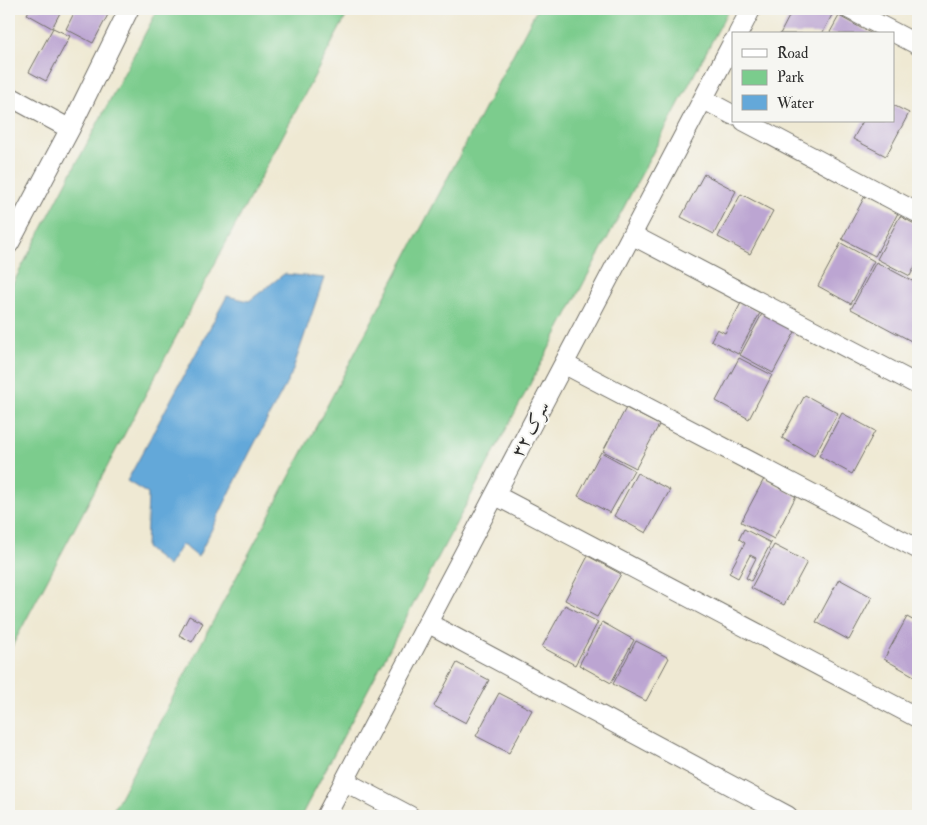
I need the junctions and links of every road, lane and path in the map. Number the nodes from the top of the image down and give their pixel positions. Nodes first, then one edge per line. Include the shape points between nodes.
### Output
1 (129, 9) edge
2 (751, 9) edge
3 (849, 9) edge
4 (739, 32) edge
5 (893, 32) edge
6 (894, 32) edge
7 (732, 44) edge
8 (918, 45) edge
9 (9, 96) edge
10 (703, 100) junction
11 (732, 114) edge
12 (746, 122) edge
13 (70, 129) junction
14 (918, 213) edge
15 (632, 235) junction
16 (9, 244) edge
17 (564, 364) junction
18 (918, 385) edge
19 (495, 495) junction
20 (918, 549) edge
21 (428, 623) junction
22 (918, 718) edge
23 (344, 781) junction
24 (326, 816) edge
25 (410, 816) edge
26 (788, 816) edge

1 - 13 street
2 - 4 street
3 - 5 street
6 - 8 street
7 - 10 street, سرک ۳۲
9 - 13 street
10 - 11 street
10 - 15 street, سرک ۳۲
12 - 14 street
13 - 16 street
15 - 17 street, سرک ۳۲
15 - 18 street
17 - 19 street, سرک ۳۲
17 - 20 street
19 - 21 street, سرک ۳۲
19 - 22 street
21 - 23 street, سرک ۳۲
21 - 26 street
23 - 24 street, سرک ۳۲
23 - 25 street

